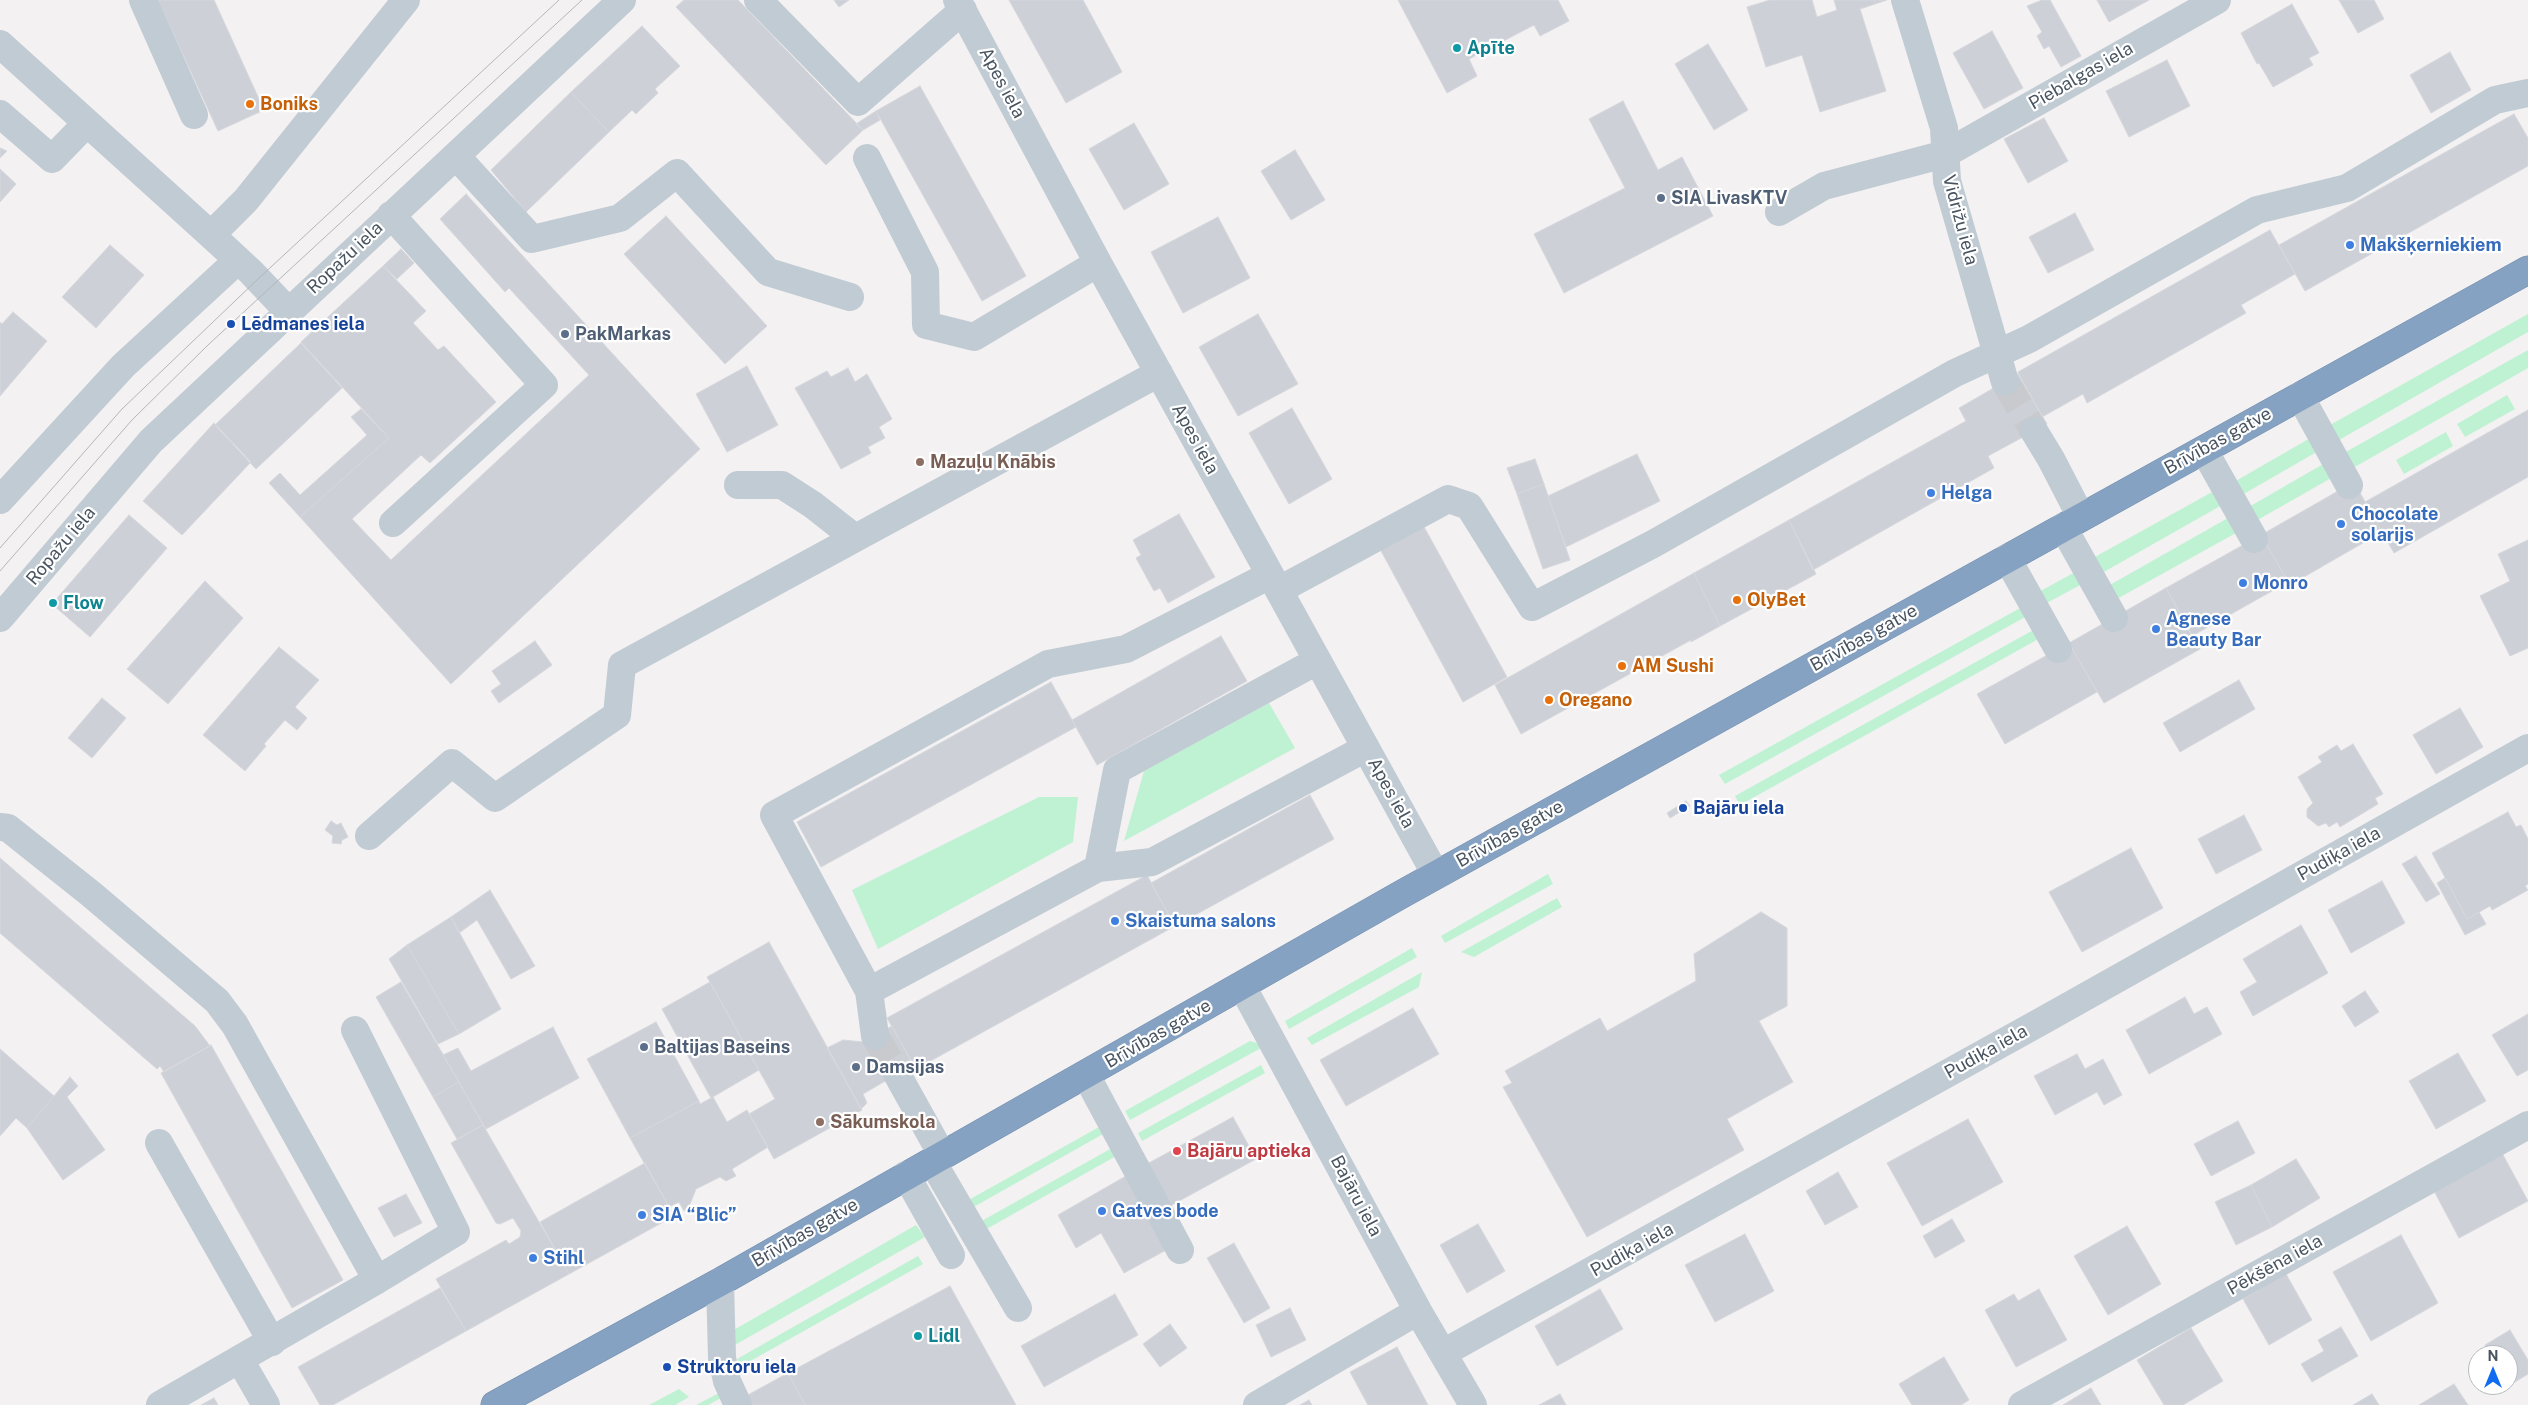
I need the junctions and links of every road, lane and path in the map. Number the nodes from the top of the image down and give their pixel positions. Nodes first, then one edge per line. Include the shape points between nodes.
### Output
1 (143, 0) edge
2 (406, 0) edge
3 (622, 0) edge
4 (758, 0) edge
5 (1905, 0) edge
6 (2217, 0) edge
7 (960, 5) edge
8 (0, 44) edge
9 (2528, 93) edge
10 (0, 114) edge
11 (194, 115) dead end
12 (87, 123) junction
13 (1944, 154) junction
14 (456, 156) junction
15 (867, 158) dead end
16 (1779, 212) dead end
17 (391, 215) junction
18 (211, 235) junction
19 (238, 260) junction
20 (1098, 263) junction
21 (2528, 270) edge
22 (850, 297) dead end
23 (288, 311) junction
24 (1997, 354) junction
25 (1159, 374) junction
26 (2005, 382) tunnel mouth
27 (2300, 396) junction
28 (2034, 431) tunnel mouth
29 (2204, 450) junction
30 (738, 485) dead end
31 (2349, 485) dead end
32 (0, 500) edge
33 (2072, 522) junction
34 (393, 523) dead end
35 (855, 538) junction
36 (2254, 539) dead end
37 (2007, 558) junction
38 (1274, 583) junction
39 (0, 618) edge
40 (2114, 618) dead end
41 (2058, 649) dead end
42 (1317, 661) junction
43 (1366, 748) junction
44 (2528, 748) edge
45 (0, 827) edge
46 (369, 836) dead end
47 (1098, 868) junction
48 (1436, 875) junction
49 (1242, 986) junction
50 (869, 991) junction
51 (355, 1030) dead end
52 (875, 1036) tunnel mouth
53 (897, 1074) tunnel mouth
54 (1086, 1075) junction
55 (2528, 1125) edge
56 (159, 1143) dead end
57 (937, 1158) junction
58 (906, 1175) junction
59 (1180, 1250) dead end
60 (951, 1255) dead end
61 (377, 1280) junction
62 (720, 1282) junction
63 (1018, 1308) dead end
64 (1418, 1311) junction
65 (272, 1342) junction
66 (1443, 1353) junction
67 (240, 1360) junction
68 (506, 1403) edge
69 (160, 1405) edge
70 (266, 1405) edge
71 (738, 1405) edge
72 (1257, 1405) edge
73 (1473, 1405) edge
74 (2022, 1405) edge

1 - 11 street
2 - 18 street via 246,200
3 - 14 street, Ropažu iela
4 - 7 street via 858,102
5 - 13 street, Vidrižu iela via 1938,104 1944,128
6 - 13 street, Piebalgas iela
7 - 20 street, Apes iela
8 - 12 street
9 - 24 street via 2495,100 2347,188 2257,210
10 - 12 street via 52,160
12 - 18 street
13 - 16 street, Piebalgas iela via 1824,186
13 - 24 street, Vidrižu iela via 1947,182
14 - 17 street, Ropažu iela
14 - 22 street via 532,239 620,218 677,173 768,272
15 - 20 street via 925,272 926,326 974,337
17 - 23 street, Ropažu iela
17 - 34 street via 544,385
18 - 19 street
19 - 23 street
19 - 32 street via 122,366
20 - 25 street, Apes iela
21 - 27 highway, Brīvības gatve
23 - 39 street, Ropažu iela via 151,441
24 - 26 street, Vidrižu iela
24 - 38 street via 1955,373 1660,540 1532,607 1468,506 1448,499
25 - 35 street
25 - 38 street, Apes iela
27 - 29 highway, Brīvības gatve
27 - 31 street
28 - 33 street via 2051,459
29 - 33 highway, Brīvības gatve
29 - 36 street
30 - 35 street via 782,485
33 - 37 highway, Brīvības gatve
33 - 40 street
35 - 46 street via 622,665 617,715 495,798 452,763
37 - 41 street
37 - 48 highway, Brīvības gatve
38 - 42 street, Apes iela
38 - 50 street via 1126,649 1048,664 774,815
42 - 43 street, Apes iela
42 - 47 street via 1117,770
43 - 47 street via 1152,862
43 - 48 street, Apes iela
44 - 66 street, Pudiķa iela via 1999,1046
45 - 61 street via 8,828 91,894 217,1001 235,1025
47 - 50 street
48 - 49 highway, Brīvības gatve
49 - 54 highway, Brīvības gatve
49 - 64 street, Bajāru iela
50 - 52 street
51 - 61 street via 456,1232
53 - 57 street
54 - 57 highway, Brīvības gatve
54 - 59 street
55 - 74 street, Pēkšēna iela
56 - 65 street
57 - 58 highway, Brīvības gatve
57 - 63 street
58 - 60 street
58 - 62 highway, Brīvības gatve
61 - 65 street
62 - 68 highway, Brīvības gatve
62 - 71 street via 722,1358 727,1381
64 - 66 street, Bajāru iela
64 - 72 street
65 - 67 street
66 - 73 street, Bajāru iela
67 - 69 street
67 - 70 street

